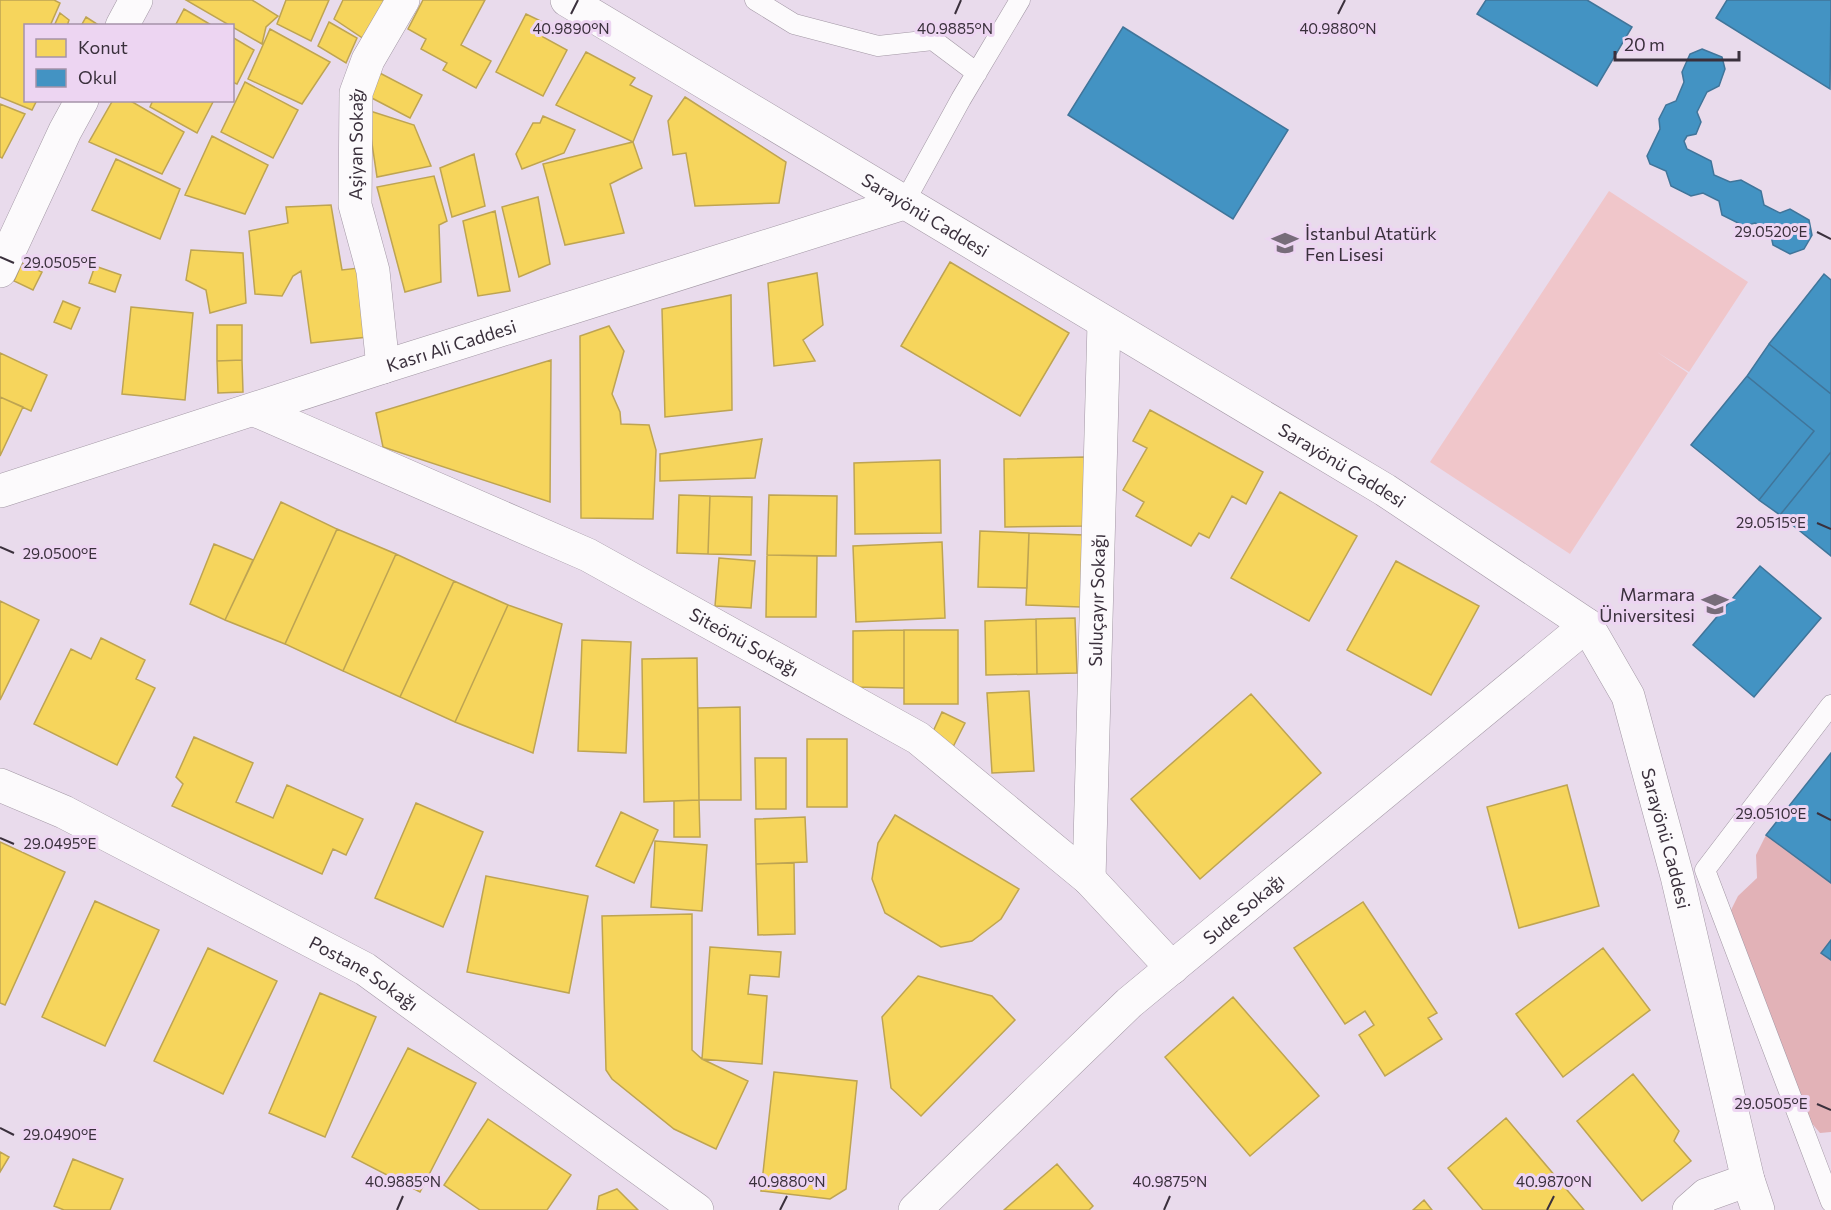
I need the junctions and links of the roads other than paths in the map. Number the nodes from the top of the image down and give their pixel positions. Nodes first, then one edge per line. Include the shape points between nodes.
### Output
1 (136, 0) edge
2 (403, 0) edge
3 (567, 0) edge
4 (755, 0) edge
5 (1020, 0) edge
6 (123, 24) edge
7 (977, 73) junction
8 (81, 102) edge
9 (904, 203) junction
10 (0, 271) edge
11 (1104, 322) junction
12 (383, 367) junction
13 (255, 410) junction
14 (0, 490) edge
15 (1587, 625) junction
16 (1831, 705) edge
17 (0, 784) edge
18 (1089, 879) junction
19 (1172, 968) junction
20 (1825, 1171) edge
21 (1753, 1195) edge
22 (1831, 1202) edge
23 (697, 1210) edge
24 (915, 1210) edge
25 (1689, 1210) edge

1 - 6 street
2 - 12 street, Aşiyan Sokağı via 368,60 356,93 355,205 373,271
3 - 9 street, Sarayönü Caddesi
4 - 7 lane via 794,24 878,46 933,40
5 - 7 lane
7 - 9 lane
8 - 10 street
9 - 11 street, Sarayönü Caddesi
9 - 12 street, Kasrı Ali Caddesi
11 - 15 street, Sarayönü Caddesi via 1385,490
11 - 18 street, Suluçayır Sokağı
12 - 13 street, Kasrı Ali Caddesi
13 - 14 street, Kasrı Ali Caddesi
13 - 18 street, Siteönü Sokağı via 588,555 918,738
15 - 19 street, Sude Sokağı
15 - 21 street, Sarayönü Caddesi via 1628,696 1677,876
16 - 20 lane via 1705,870
17 - 23 street, Postane Sokağı via 64,812 365,969
18 - 19 street, Siteönü Sokağı
19 - 24 street, Sude Sokağı via 1129,1003
20 - 22 lane
21 - 25 street via 1706,1195

